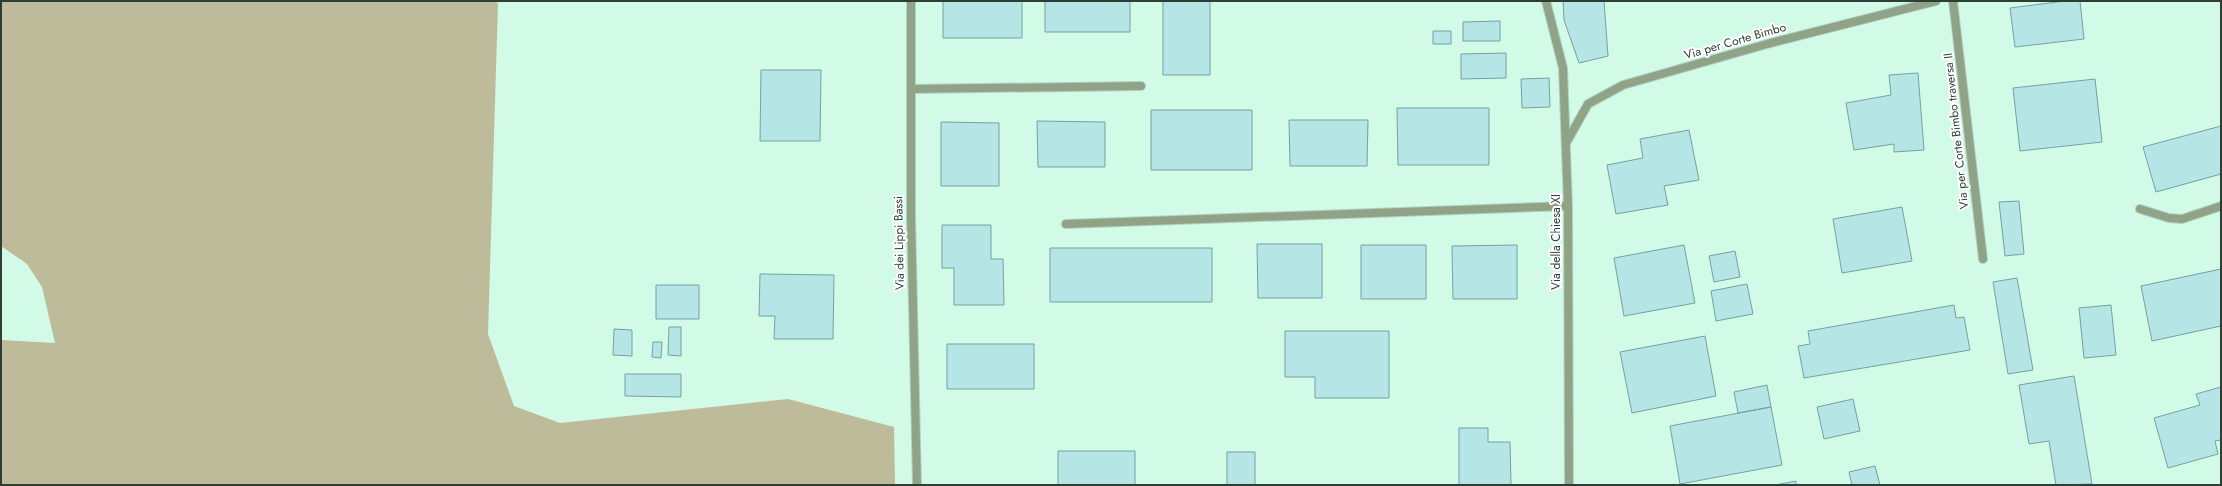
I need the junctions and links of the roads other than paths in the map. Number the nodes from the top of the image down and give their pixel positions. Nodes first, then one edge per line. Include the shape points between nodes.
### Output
1 (911, 1) edge
2 (1546, 1) edge
3 (1936, 1) edge
4 (1953, 1) edge
5 (1141, 86) dead end
6 (911, 89) junction
7 (1566, 144) junction
8 (1568, 206) junction
9 (2221, 206) edge
10 (2140, 210) dead end
11 (1066, 224) dead end
12 (1983, 259) dead end
13 (917, 485) edge
14 (1568, 485) edge

1 - 6 street, Via dei Lippi Bassi
2 - 7 street, Via della Chiesa XI via 1563,68
3 - 7 street, Via per Corte Bimbo via 1767,44 1623,85 1588,104
4 - 12 street, Via per Corte Bimbo traversa II
5 - 6 street
6 - 13 street, Via dei Lippi Bassi via 911,248
7 - 8 street, Via della Chiesa XI
8 - 11 street
8 - 14 street, Via della Chiesa XI
9 - 10 street via 2182,219

